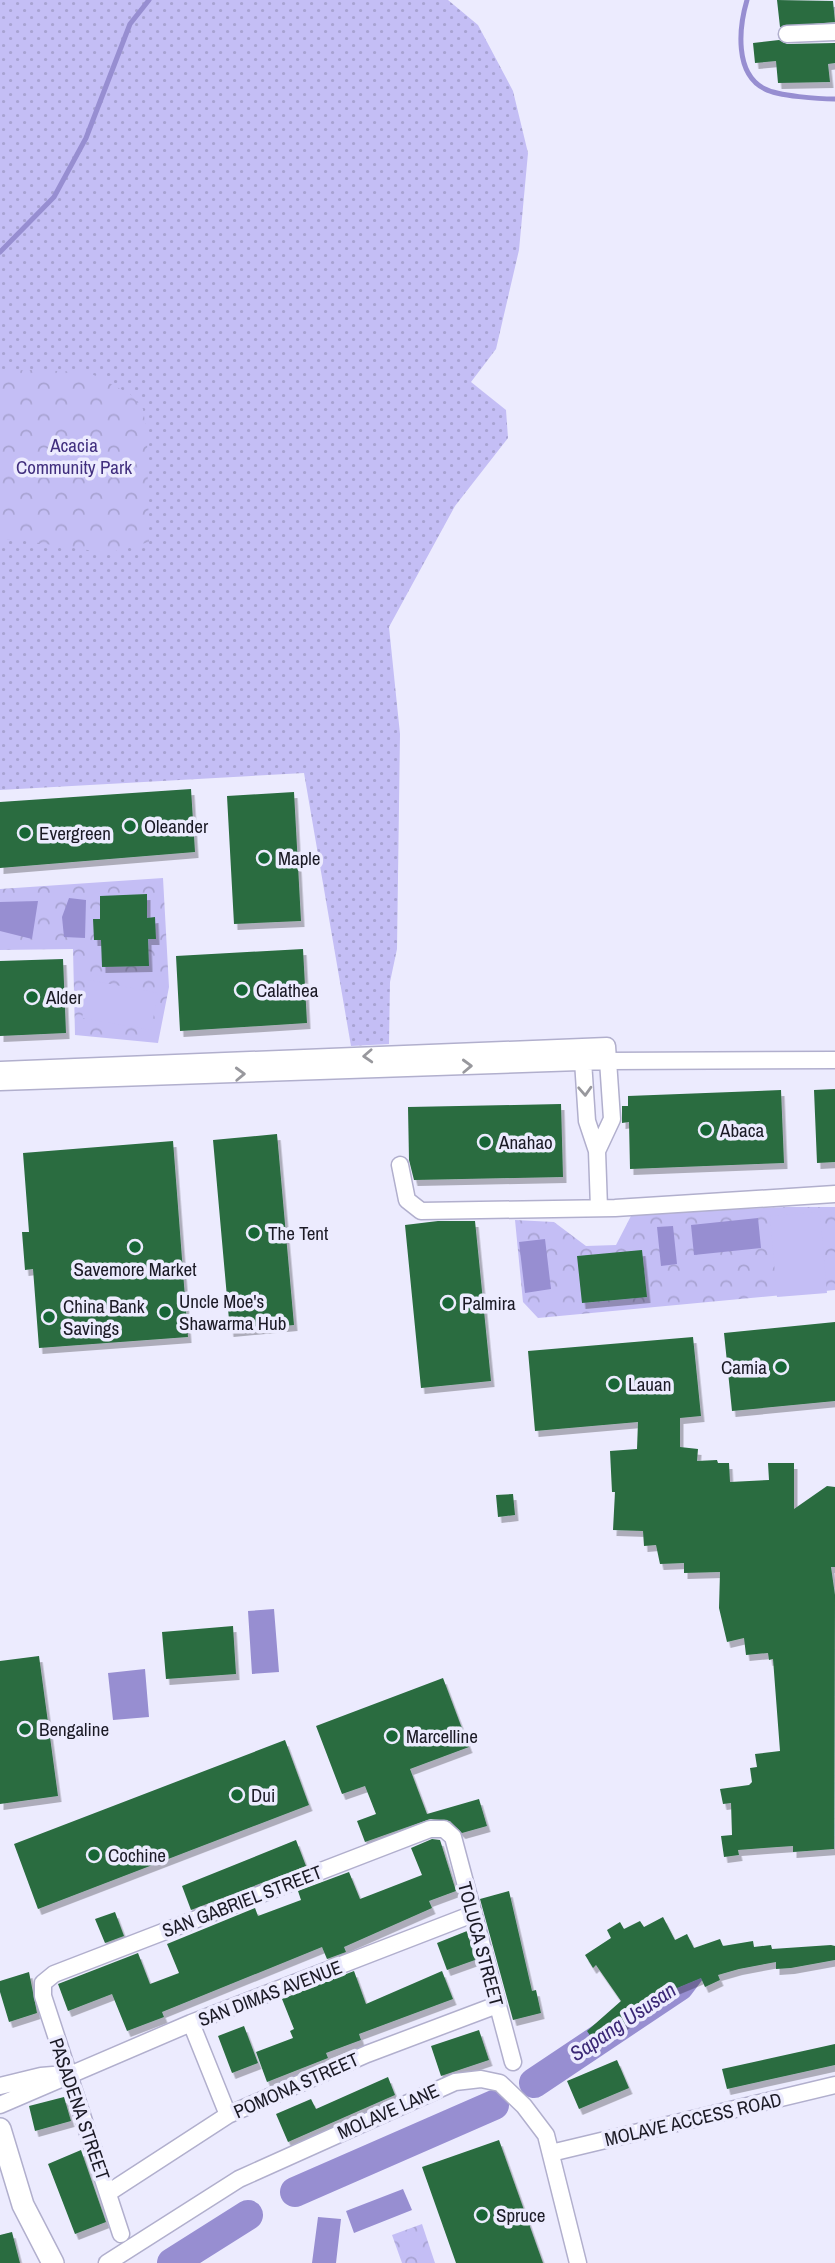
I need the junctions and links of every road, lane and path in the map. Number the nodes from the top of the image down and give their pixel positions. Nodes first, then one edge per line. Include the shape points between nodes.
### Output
1 (835, 32) edge
2 (788, 34) dead end
3 (835, 1060) edge
4 (583, 1061) junction
5 (608, 1061) junction
6 (0, 1070) edge
7 (190, 1070) junction
8 (0, 1082) edge
9 (597, 1151) junction
10 (400, 1166) dead end
11 (835, 1194) edge
12 (599, 1209) junction
13 (444, 1829) joint
14 (473, 1914) junction
15 (43, 1983) joint
16 (498, 2005) junction
17 (191, 2023) junction
18 (513, 2062) dead end
19 (67, 2074) junction
20 (835, 2085) edge
21 (0, 2086) edge
22 (22, 2089) junction
23 (0, 2105) edge
24 (228, 2115) junction
25 (0, 2129) edge
26 (551, 2153) junction
27 (108, 2193) junction
28 (121, 2234) dead end
29 (53, 2263) edge
30 (107, 2263) edge
31 (578, 2263) edge

1 - 2 street
3 - 5 street
4 - 5 street
7 -> 4 street
4 -> 9 street via 587,1121
5 -> 7 street via 607,1046
5 - 9 street via 612,1119
6 - 7 street
7 - 8 street
9 - 12 street
10 - 12 street via 407,1200 421,1211
11 - 12 street
13 - 14 street, TOLUCA STREET via 453,1836
13 - 15 street, SAN GABRIEL STREET via 430,1829 54,1974
14 - 16 street, TOLUCA STREET
14 - 17 street, SAN DIMAS AVENUE
15 - 19 street, PASADENA STREET
16 - 18 street, TOLUCA STREET
16 - 24 street, POMONA STREET via 367,2054
17 - 19 street, SAN DIMAS AVENUE
17 - 24 street
19 - 22 street, SAN DIMAS AVENUE
19 - 27 street, PASADENA STREET
20 - 26 street, MOLAVE ACCESS ROAD
21 - 22 street, SAN DIMAS AVENUE
22 - 23 street, SAN DIMAS AVENUE
24 - 27 street, POMONA STREET
25 - 29 street via 23,2205
26 - 30 street, MOLAVE LANE via 546,2135 500,2083 481,2079 455,2082 239,2179
26 - 31 street, MOLAVE LANE
27 - 28 street, PASADENA STREET

